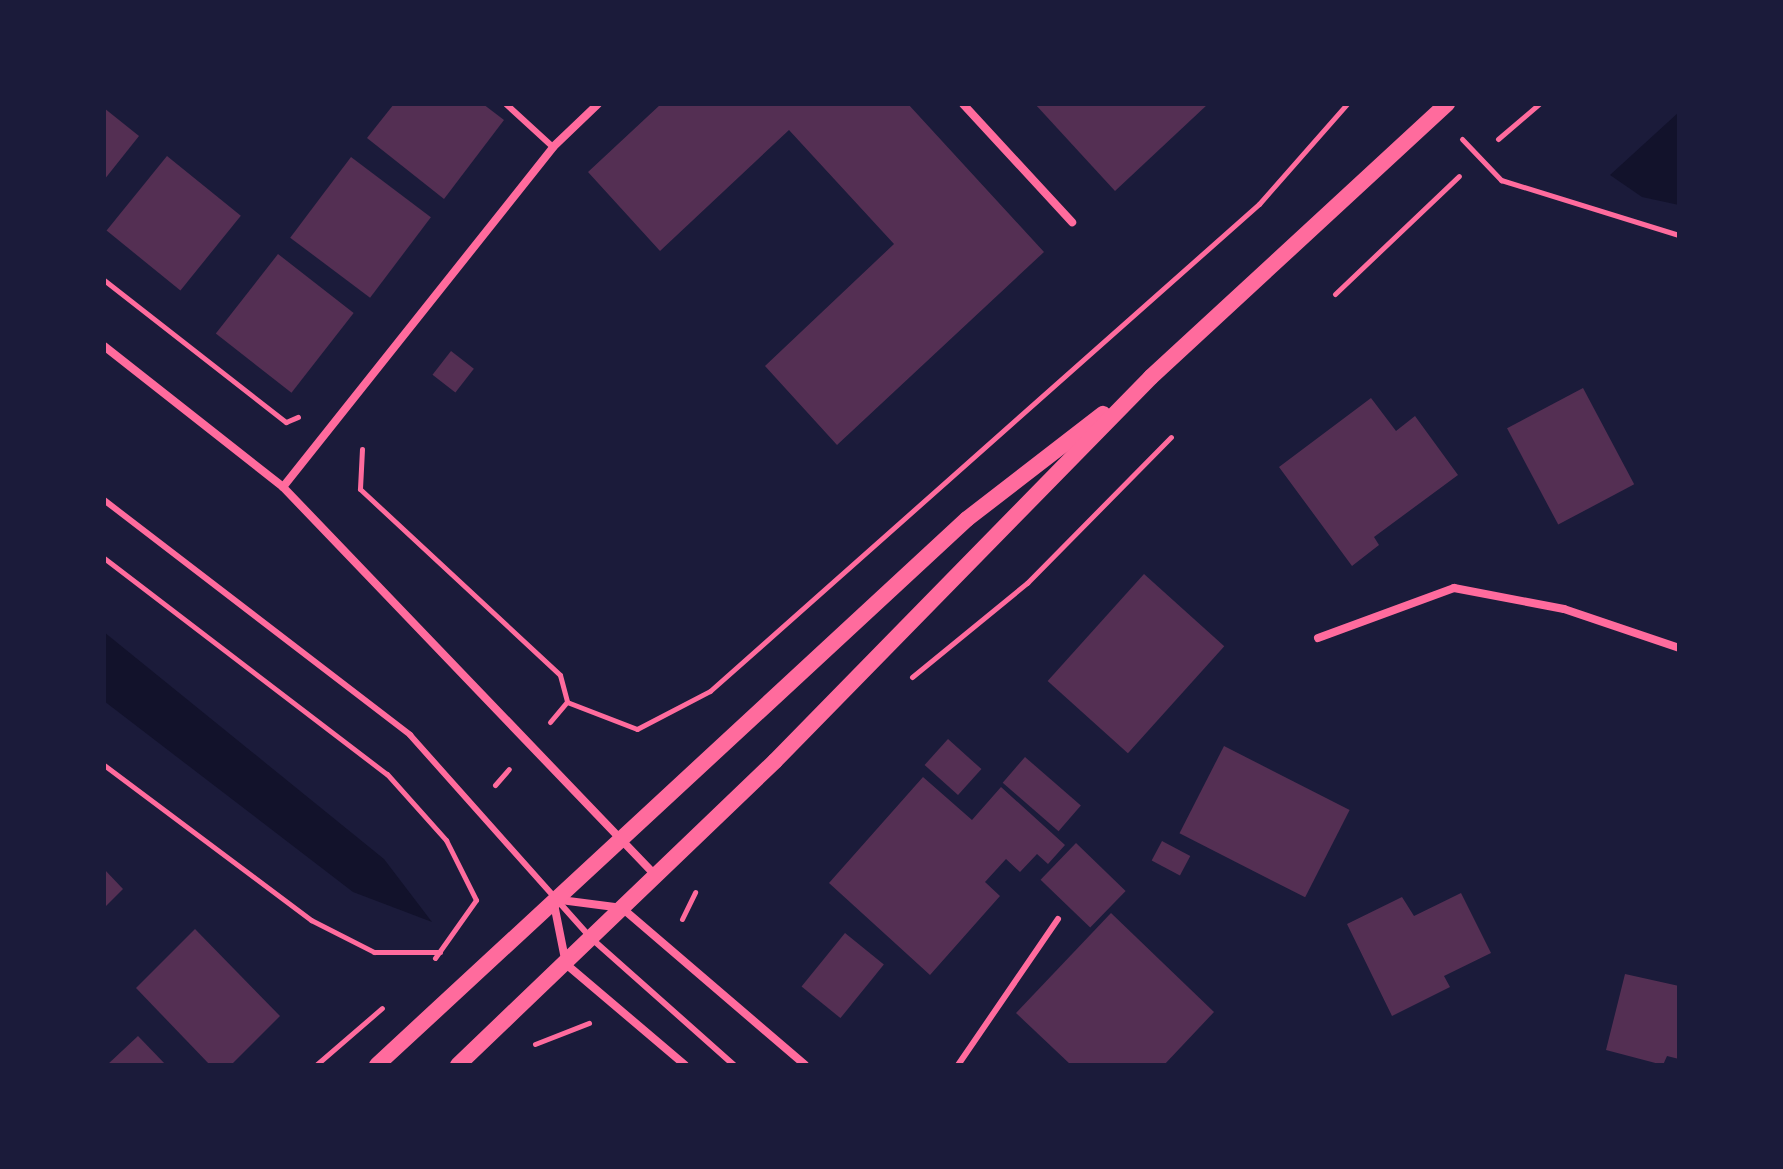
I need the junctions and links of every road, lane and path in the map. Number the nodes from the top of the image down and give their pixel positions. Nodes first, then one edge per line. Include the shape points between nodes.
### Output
1 (506, 104) edge
2 (598, 104) edge
3 (963, 104) edge
4 (1347, 104) edge
5 (1457, 104) edge
6 (1539, 104) edge
7 (1443, 109) edge
8 (1498, 139) dead end
9 (553, 147) junction
10 (1459, 176) dead end
11 (1072, 222) dead end
12 (1679, 235) edge
13 (104, 280) edge
14 (1335, 294) dead end
15 (104, 346) edge
16 (1151, 377) junction
17 (315, 411) dead end
18 (1171, 437) dead end
19 (362, 449) dead end
20 (283, 487) junction
21 (104, 500) edge
22 (104, 558) edge
23 (1318, 638) dead end
24 (1679, 648) edge
25 (900, 686) dead end
26 (567, 702) junction
27 (532, 743) junction
28 (104, 765) edge
29 (477, 805) junction
30 (621, 836) junction
31 (446, 840) junction
32 (657, 877) junction
33 (553, 899) junction
34 (622, 908) junction
35 (1058, 919) dead end
36 (592, 939) junction
37 (441, 952) junction
38 (431, 963) dead end
39 (566, 964) junction
40 (389, 1003) dead end
41 (595, 1021) dead end
42 (532, 1045) dead end
43 (960, 1062) edge
44 (316, 1065) edge
45 (377, 1065) edge
46 (458, 1065) edge
47 (685, 1065) edge
48 (734, 1065) edge
49 (805, 1065) edge
50 (972, 1065) edge

1 - 9 lane
2 - 9 street
3 - 11 street
4 - 26 path via 1259,204 710,691 637,729
5 - 7 main road
6 - 8 path
7 - 12 path via 1501,180
7 - 16 main road
9 - 20 street
10 - 14 path
13 - 17 path via 286,422
15 - 20 street
16 - 30 main road via 967,519
16 - 32 main road
18 - 25 path via 1027,583
19 - 26 path via 360,489 560,675
20 - 27 street
21 - 29 lane via 410,735
22 - 31 path via 387,774
23 - 24 street via 1454,588 1564,609
26 - 27 path
27 - 29 path
27 - 30 street
28 - 37 path via 311,920 374,952
29 - 31 path
29 - 33 lane
30 - 32 street
30 - 33 main road
31 - 37 path via 476,900
32 - 34 main road
33 - 34 street
33 - 36 lane
33 - 39 street
33 - 45 main road
34 - 36 main road
34 - 49 street
35 - 43 lane
36 - 39 main road
36 - 48 lane
37 - 38 path
39 - 46 main road
39 - 47 street
40 - 44 path
41 - 42 path
43 - 50 lane

